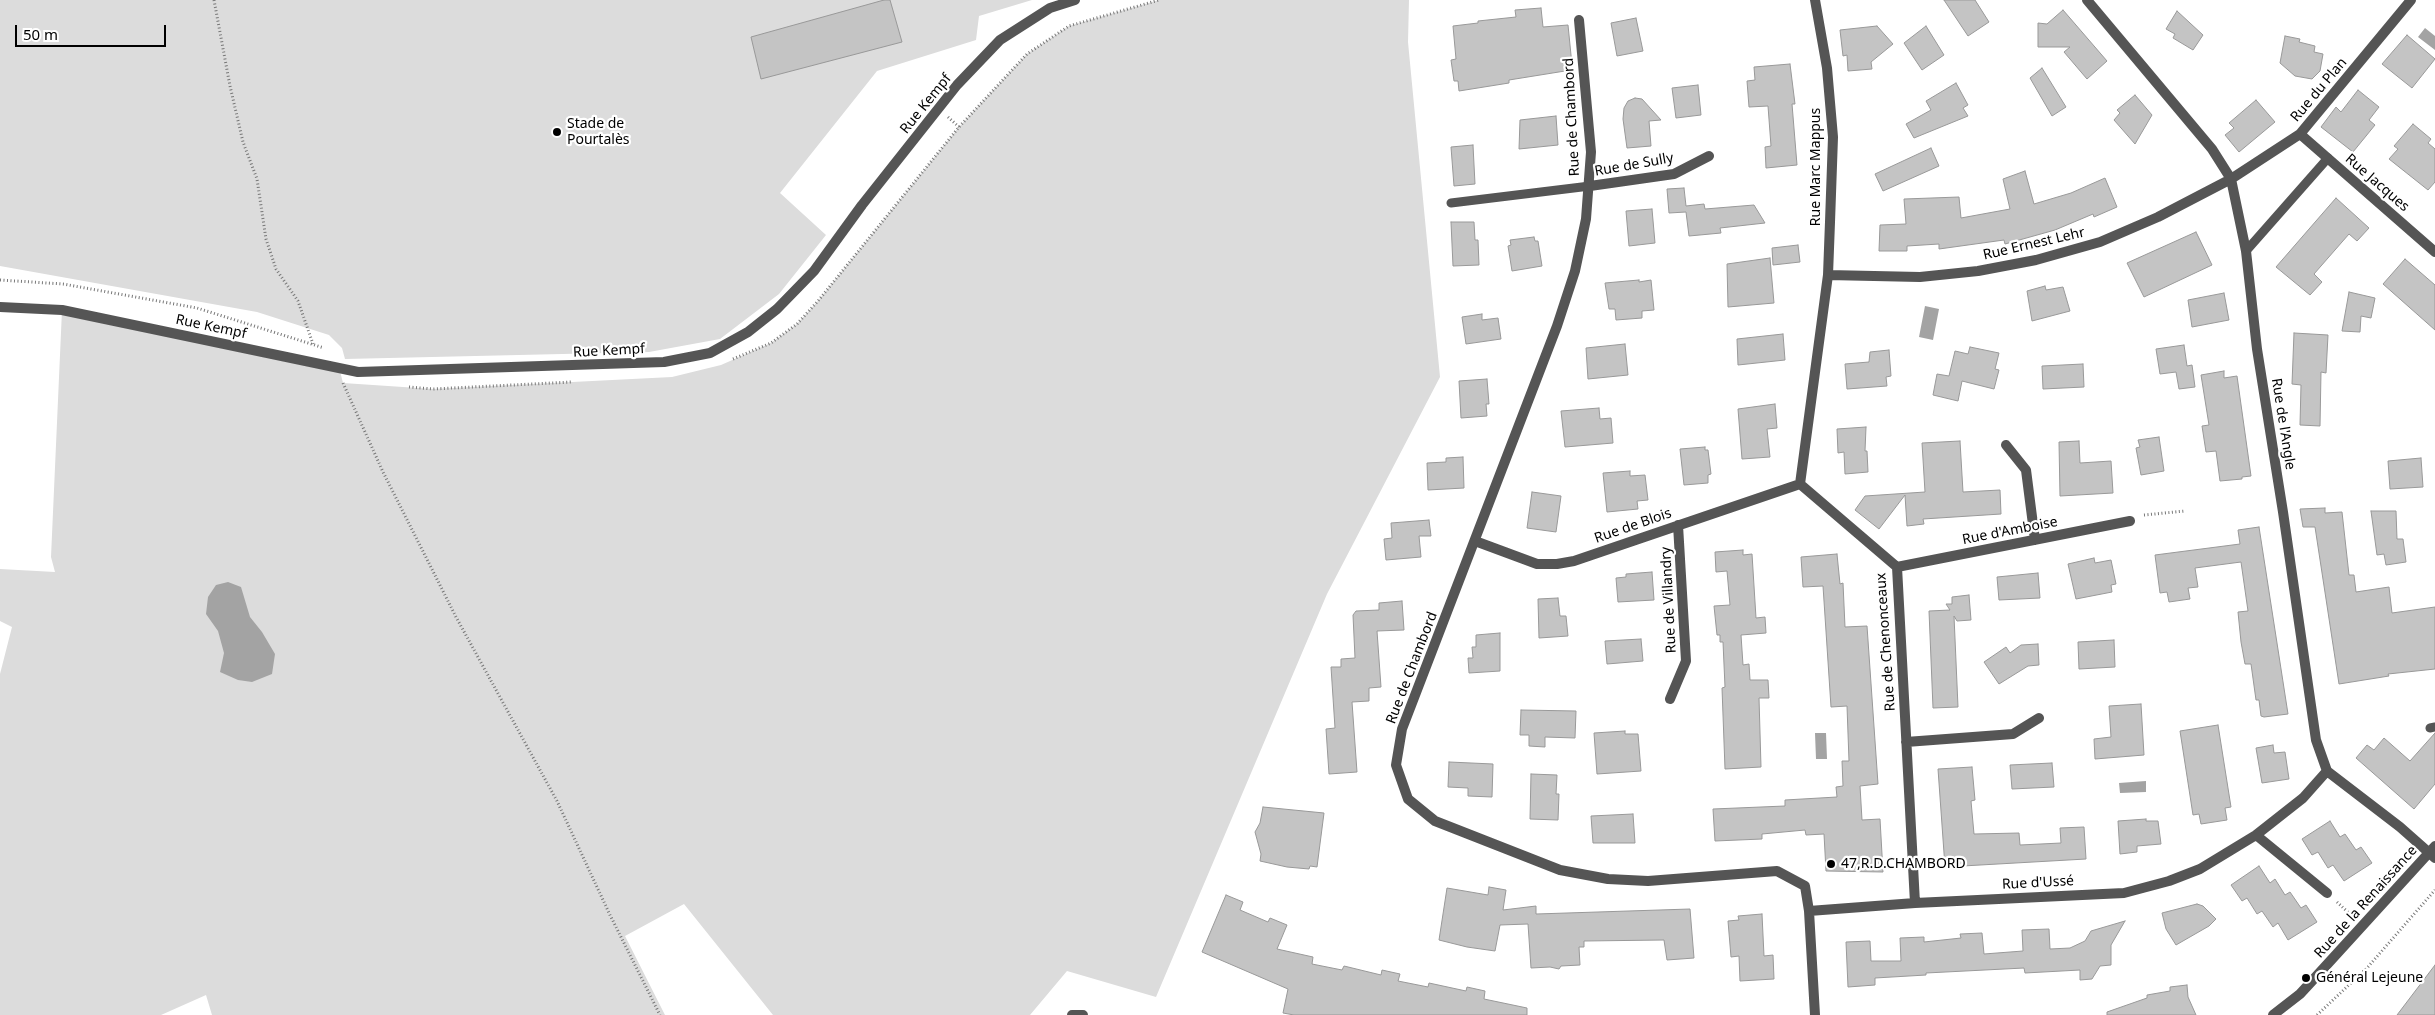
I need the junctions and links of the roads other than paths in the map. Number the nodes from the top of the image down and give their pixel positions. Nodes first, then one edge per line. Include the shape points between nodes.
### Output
1 (1075, 0) edge
2 (1815, 0) edge
3 (2087, 0) edge
4 (2411, 0) edge
5 (1579, 20) dead end
6 (2300, 134) junction
7 (1709, 156) dead end
8 (2328, 158) junction
9 (2231, 179) junction
10 (1590, 186) junction
11 (1451, 203) dead end
12 (2246, 250) junction
13 (2435, 252) edge
14 (1828, 275) junction
15 (0, 307) edge
16 (2006, 445) dead end
17 (1800, 484) junction
18 (2130, 521) road end
19 (1678, 525) junction
20 (2035, 540) junction
21 (1475, 541) junction
22 (1897, 567) junction
23 (1670, 699) dead end
24 (2039, 718) dead end
25 (1906, 742) junction
26 (2327, 771) junction
27 (2256, 834) junction
28 (2433, 852) edge
29 (2327, 893) road end
30 (1915, 903) junction
31 (1809, 911) junction
32 (1072, 1015) edge
33 (1083, 1015) edge
34 (1815, 1015) edge
35 (2272, 1015) edge

1 - 15 street, Rue Kempf via 1050,8 1000,40 957,85 862,204 814,271 777,309 748,332 710,353 664,362 358,372 62,310
2 - 14 street, Rue Marc Mappus via 1827,68 1832,137
3 - 9 street, Rue de l'Angle via 2212,149
4 - 6 street, Rue du Plan
5 - 10 street, Rue de Chambord via 1590,124
6 - 8 street, Rue Jacques
6 - 9 street, Rue du Plan
7 - 10 street, Rue de Sully via 1674,174
8 - 12 lane
8 - 13 street, Rue Jacques
9 - 12 street, Rue de l'Angle
9 - 14 street, Rue Ernest Lehr via 2194,200 2100,242 2036,260 1920,277
10 - 11 lane
10 - 21 street, Rue de Chambord via 1575,271
12 - 26 street, Rue de l'Angle via 2257,349 2316,740
14 - 17 street
16 - 20 street via 2026,470
17 - 19 street, Rue de Blois
17 - 22 street, Rue de Chenonceaux
18 - 20 street, Rue d'Amboise
19 - 21 street, Rue de Blois via 1557,564 1537,564
19 - 23 street, Rue de Villandry via 1686,662
20 - 22 street, Rue d'Amboise
21 - 31 street, Rue de Chambord via 1402,729 1396,764 1408,799 1435,820 1560,870 1608,879 1648,881 1777,871 1805,886
22 - 25 street, Rue de Chenonceaux
24 - 25 street via 2013,734
25 - 30 street, Rue de Chenonceaux
26 - 27 street, Rue d'Ussé via 2303,798
26 - 28 street
27 - 29 street
27 - 30 street, Rue d'Ussé via 2200,869 2124,892
28 - 35 street, Rue de la Renaissance via 2300,994
30 - 31 street, Rue d'Ussé
31 - 34 street, Rue de Chambord
32 - 33 street

